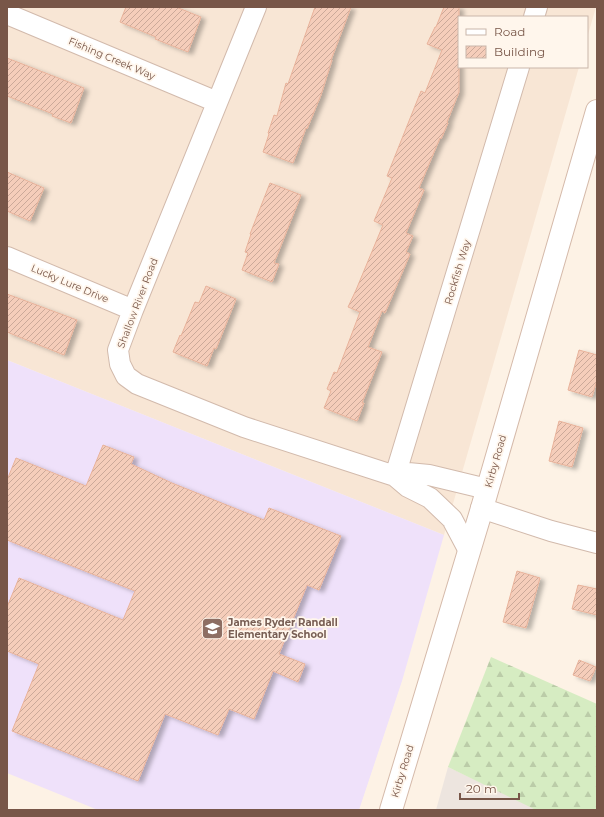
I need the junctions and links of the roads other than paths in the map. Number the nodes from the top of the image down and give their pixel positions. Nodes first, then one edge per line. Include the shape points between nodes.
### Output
1 (256, 7) edge
2 (7, 14) edge
3 (518, 68) edge
4 (217, 102) junction
5 (597, 111) edge
6 (7, 257) edge
7 (133, 310) junction
8 (396, 476) junction
9 (484, 499) junction
10 (597, 542) edge
11 (469, 551) junction
12 (391, 810) edge

1 - 4 street, Shallow River Road
2 - 4 street, Fishing Creek Way
3 - 8 street, Rockfish Way
4 - 7 street, Shallow River Road
5 - 9 main road, Kirby Road
6 - 7 street, Lucky Lure Drive
7 - 8 street, Shallow River Road via 118,350 120,364 126,376 137,384 244,427
8 - 9 street, Shallow River Road via 408,473 429,475
8 - 11 street, Shallow River Road via 408,487 430,498 452,519
9 - 10 street, Shallow River Road via 551,531
9 - 11 main road, Kirby Road
11 - 12 main road, Kirby Road

